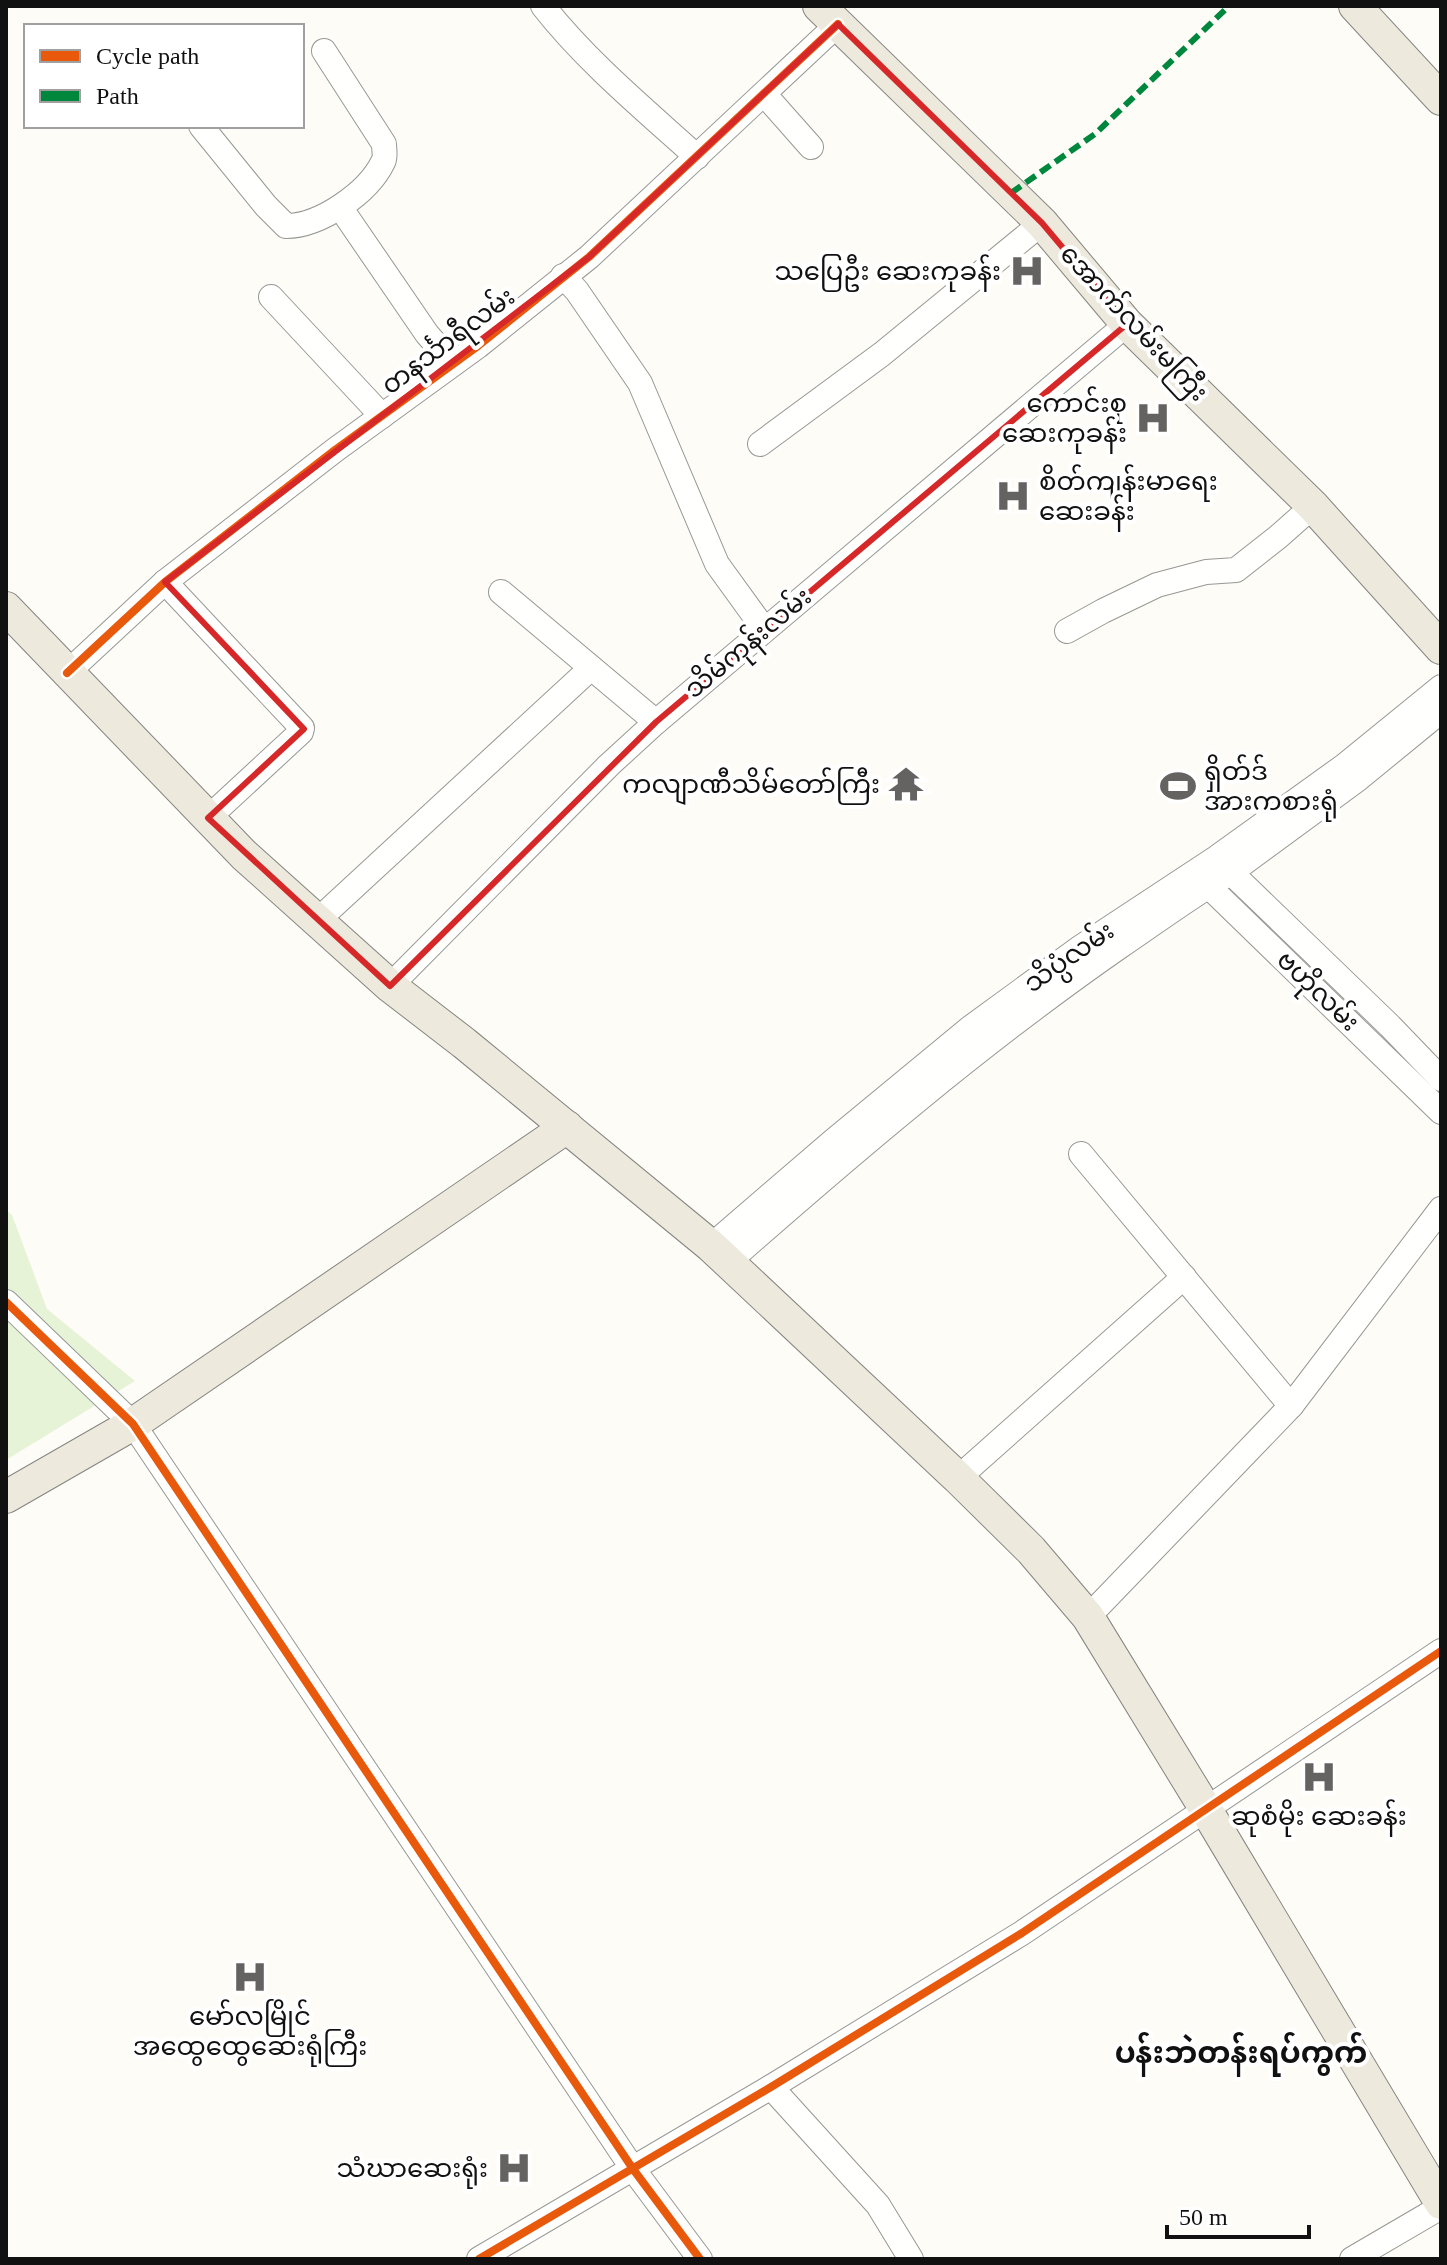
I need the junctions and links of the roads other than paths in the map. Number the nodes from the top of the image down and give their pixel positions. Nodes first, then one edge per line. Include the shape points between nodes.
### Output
1 (543, 6) edge
2 (1355, 6) edge
3 (829, 15) edge
4 (324, 51) dead end
5 (764, 94) junction
6 (1441, 99) edge
7 (203, 128) edge
8 (811, 147) dead end
9 (697, 157) junction
10 (340, 207) junction
11 (1042, 223) junction
12 (563, 276) junction
13 (271, 297) dead end
14 (1127, 324) junction
15 (453, 364) junction
16 (382, 416) junction
17 (760, 444) dead end
18 (1313, 506) junction
19 (165, 582) junction
20 (501, 592) dead end
21 (6, 608) edge
22 (764, 629) junction
23 (1067, 631) dead end
24 (1441, 648) edge
25 (591, 668) junction
26 (67, 673) junction
27 (1441, 687) edge
28 (1441, 711) edge
29 (656, 722) junction
30 (208, 818) junction
31 (1212, 872) junction
32 (318, 920) junction
33 (390, 986) junction
34 (1441, 1079) edge
35 (1441, 1112) edge
36 (567, 1127) junction
37 (1081, 1154) dead end
38 (1441, 1209) edge
39 (719, 1255) junction
40 (1184, 1277) junction
41 (6, 1302) edge
42 (1291, 1406) junction
43 (133, 1424) junction
44 (958, 1478) junction
45 (6, 1497) edge
46 (1088, 1617) junction
47 (1441, 1651) edge
48 (1205, 1808) junction
49 (771, 2087) junction
50 (633, 2169) junction
51 (1441, 2205) edge
52 (479, 2259) edge
53 (700, 2259) edge
54 (911, 2259) edge
55 (1352, 2259) edge

1 - 9 street via 628,95
2 - 6 main road
3 - 5 street, တနင်္သာရီလမ်း
3 - 11 main road, အောက်လမ်းမကြီး
4 - 10 street via 384,144 385,160 366,186
5 - 8 street
5 - 9 street, တနင်္သာရီလမ်း
7 - 10 street via 286,226 301,226
9 - 12 street, တနင်္သာရီလမ်း
10 - 15 street
11 - 14 main road, အောက်လမ်းမကြီး
11 - 17 street via 882,354
12 - 15 street, တနင်္သာရီလမ်း
12 - 22 street via 640,383 717,564
13 - 16 street
14 - 18 main road, အောက်လမ်းမကြီး
14 - 22 street, သိမ်ကုန်းလမ်း
15 - 16 street, တနင်္သာရီလမ်း
16 - 19 street, တနင်္သာရီလမ်း
18 - 23 street via 1236,570 1157,585
18 - 24 main road, အောက်လမ်းမကြီး
19 - 26 street, တနင်္သာရီလမ်း
19 - 30 street via 302,728
20 - 25 street
21 - 26 main road
22 - 29 street, သိမ်ကုန်းလမ်း
25 - 29 street
25 - 32 street
26 - 30 main road
27 - 31 street, သိပ္ပံလမ်း
28 - 31 street, သိပ္ပံလမ်း via 1358,779
29 - 33 street, သိမ်ကုန်းလမ်း
30 - 32 main road
31 - 34 street, ဗဟိုလမ်း via 1390,1026
31 - 35 street, ဗဟိုလမ်း
31 - 39 street, သိပ္ပံလမ်း
32 - 33 main road
33 - 36 main road
36 - 39 main road
36 - 43 main road
37 - 40 street
38 - 42 street
39 - 44 main road
40 - 42 street
40 - 44 street
41 - 43 street
42 - 46 street
43 - 45 main road
43 - 50 street
44 - 46 main road via 1031,1550
46 - 48 main road
47 - 48 street
48 - 49 street via 1022,1933
48 - 51 main road
49 - 50 street
49 - 54 street via 878,2205
50 - 52 street
50 - 53 street
51 - 55 street

